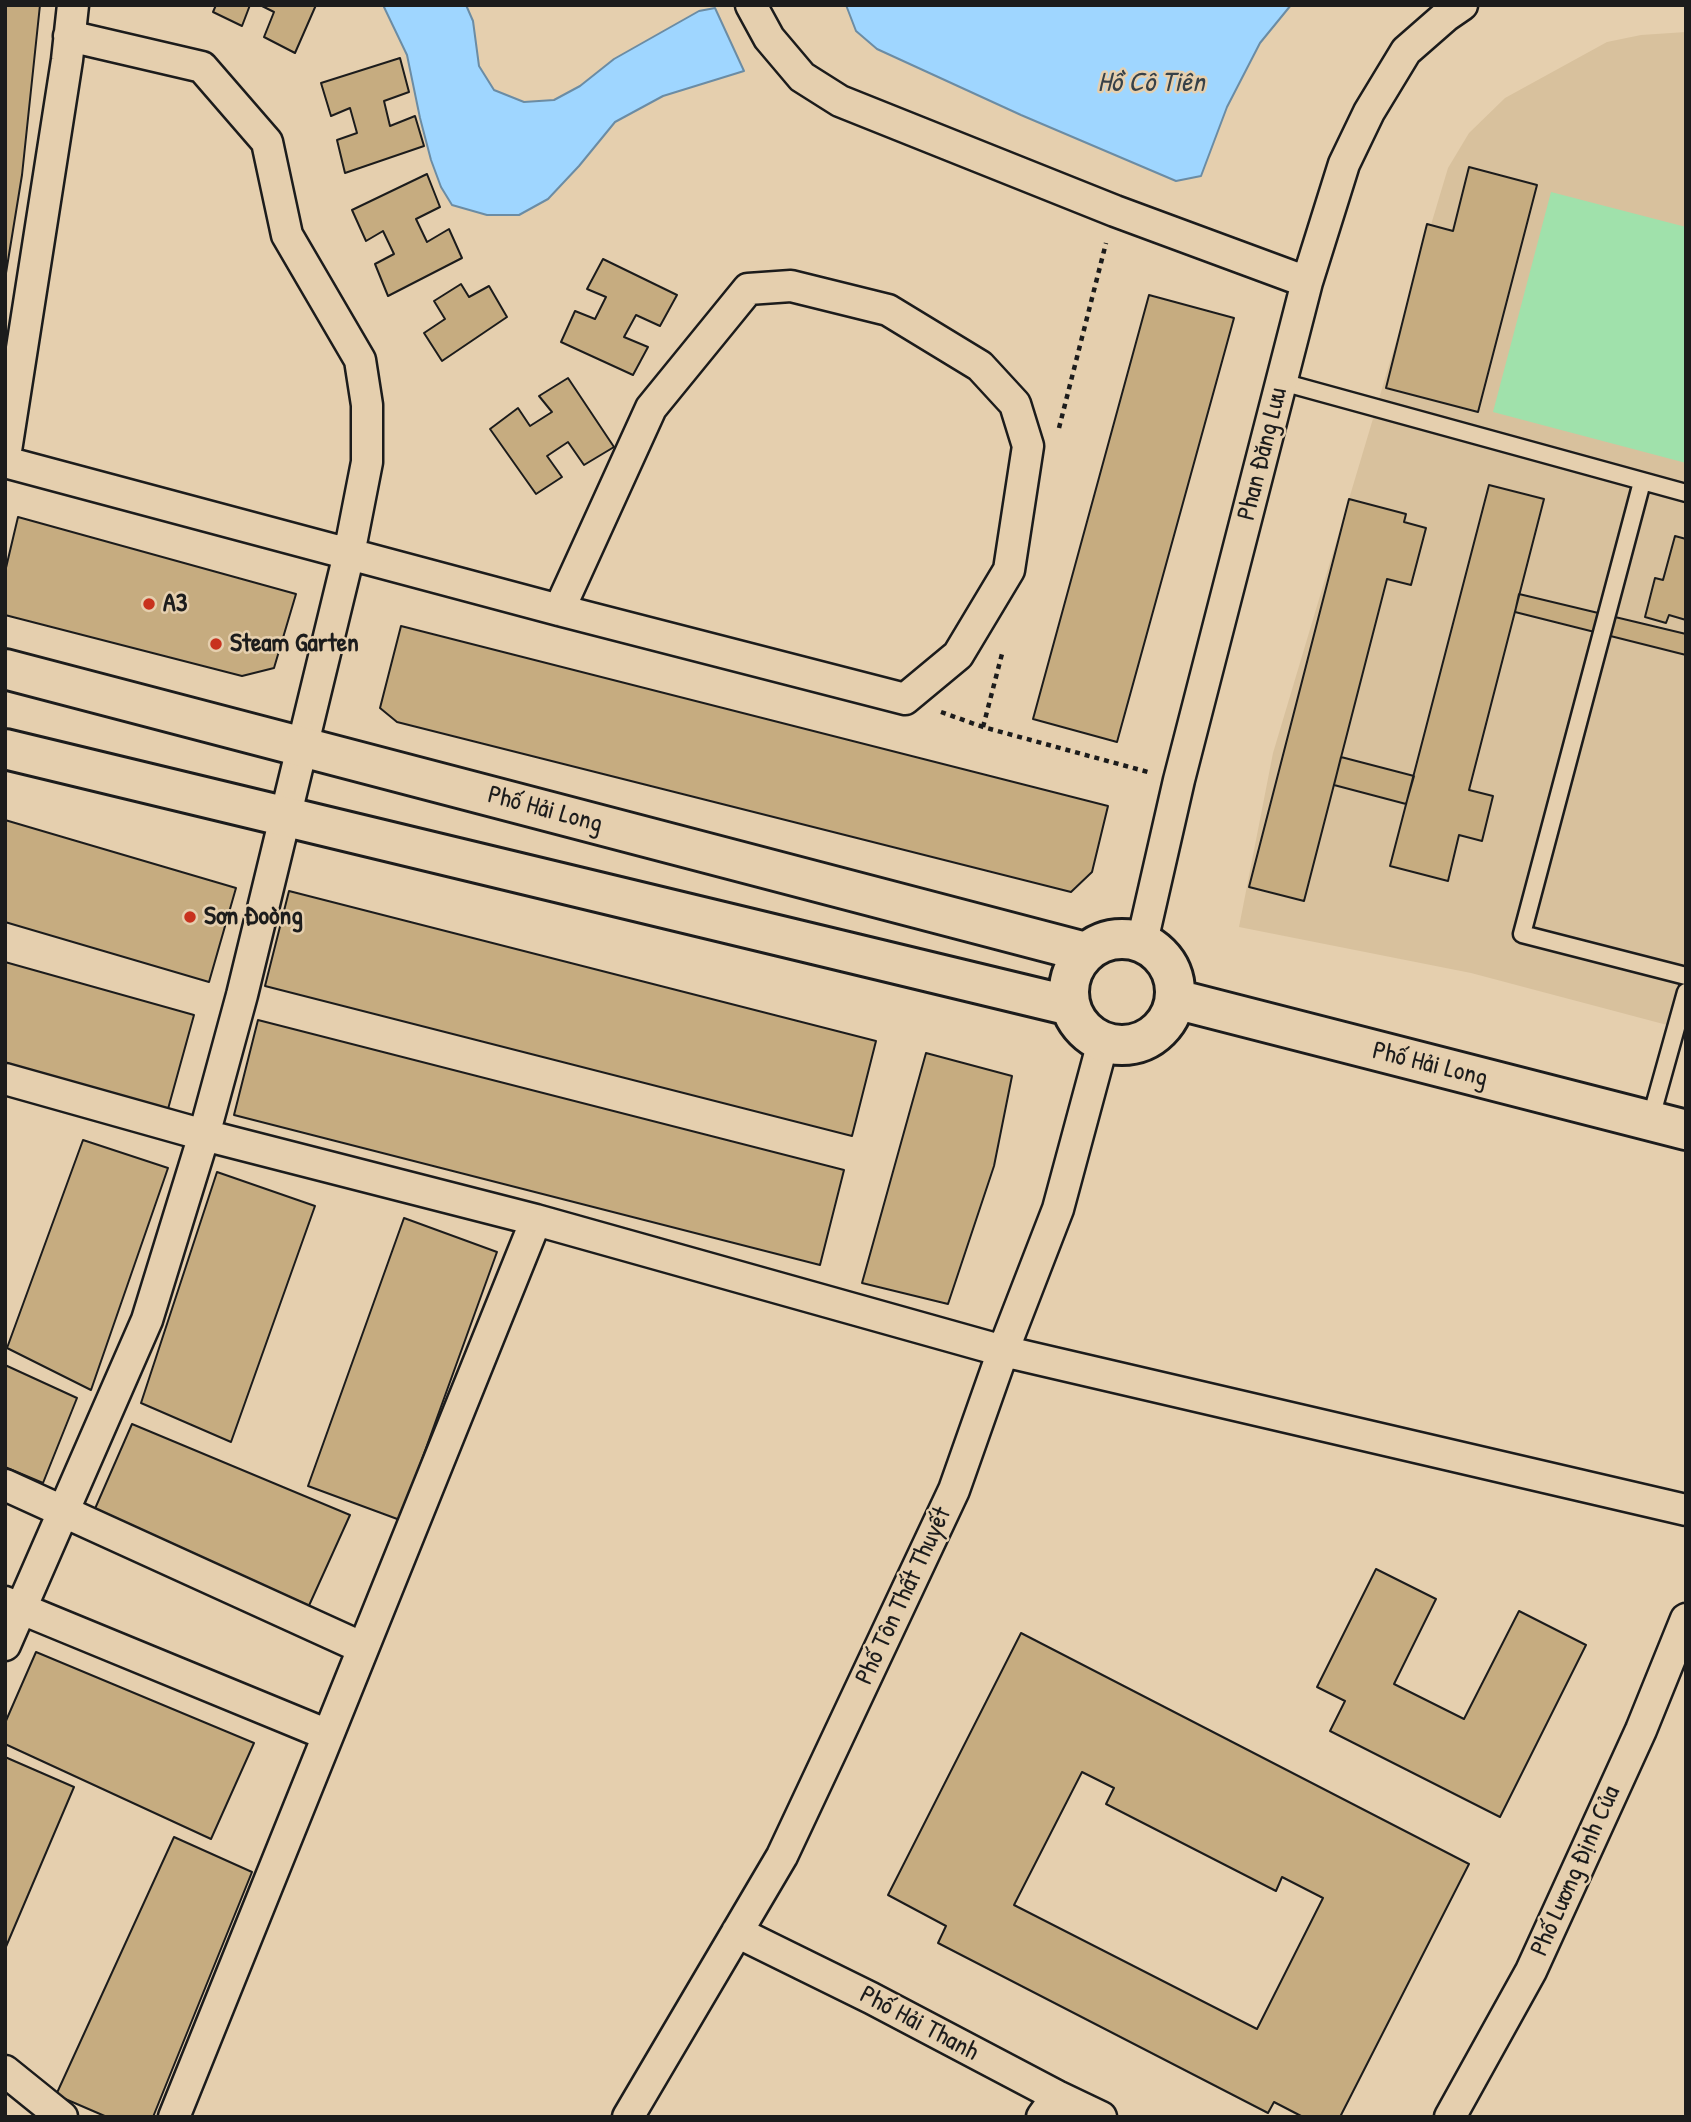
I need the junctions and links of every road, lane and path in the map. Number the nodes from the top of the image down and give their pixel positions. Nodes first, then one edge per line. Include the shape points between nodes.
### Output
1 (73, 5) edge
2 (751, 5) edge
3 (1462, 5) edge
4 (69, 36) junction
5 (1307, 282) junction
6 (1282, 382) junction
7 (5, 457) edge
8 (5, 462) edge
9 (1642, 482) junction
10 (1686, 493) edge
11 (349, 554) junction
12 (559, 610) junction
13 (5, 668) edge
14 (905, 699) junction
15 (302, 746) junction
16 (5, 750) edge
17 (1179, 780) junction
18 (284, 818) junction
19 (1142, 942) junction
20 (1085, 952) junction
21 (1686, 976) edge
22 (1686, 992) edge
23 (1175, 999) junction
24 (1071, 1006) junction
25 (1103, 1042) junction
26 (5, 1079) edge
27 (1668, 1126) edge
28 (204, 1135) junction
29 (536, 1220) junction
30 (1003, 1351) junction
31 (5, 1485) edge
32 (1686, 1510) edge
33 (64, 1511) junction
34 (13, 1605) edge
35 (1686, 1619) edge
36 (5, 1645) edge
37 (363, 1648) junction
38 (328, 1735) junction
39 (737, 1932) junction
40 (5, 2071) edge
41 (1049, 2106) edge
42 (62, 2117) edge
43 (174, 2117) edge
44 (628, 2117) edge
45 (1101, 2117) edge
46 (1450, 2117) edge

1 - 4 street
2 - 5 street via 769,38 802,77 840,101
3 - 5 street, Phan Đăng Lưu via 1406,51 1370,111 1344,164
4 - 7 street
4 - 11 street via 202,67 267,142 287,234 360,360 367,405 367,462
5 - 6 street, Phan Đăng Lưu
6 - 9 lane
6 - 17 street, Phan Đăng Lưu
8 - 11 street
9 - 10 lane
9 - 21 lane via 1522,934
11 - 12 street
11 - 15 street
12 - 14 street
12 - 14 street via 652,408 748,289 791,286 888,310 980,366 1015,404 1028,446 1009,570 958,655
13 - 15 street, Phố Hải Long
14 - 17 path via 983,727
15 - 18 street
15 - 20 street, Phố Hải Long
16 - 18 street
17 - 19 street, Phan Đăng Lưu
18 - 24 street
18 - 28 street
19 - 20 street via 1122,938
19 - 23 street via 1168,965
20 - 24 street via 1069,987
22 - 27 lane
23 - 25 street via 1169,1017 1141,1042 1122,1046
23 - 27 street, Phố Hải Long
24 - 25 street via 1077,1022
25 - 30 street, Phố Tôn Thất Thuyết via 1058,1209
26 - 28 street
28 - 29 street
28 - 33 street via 147,1320
29 - 30 street
29 - 37 street
30 - 32 street
30 - 39 street, Phố Tôn Thất Thuyết via 954,1490 782,1856
31 - 33 street
33 - 34 street
33 - 37 street
34 - 36 street
34 - 38 street
35 - 46 street, Phố Lương Định Của via 1641,1730 1531,1971
37 - 38 street
38 - 43 street
39 - 41 street, Phố Hải Thanh via 871,1998
39 - 44 street, Phố Tôn Thất Thuyết
40 - 42 street
41 - 45 street, Phố Hải Thanh

